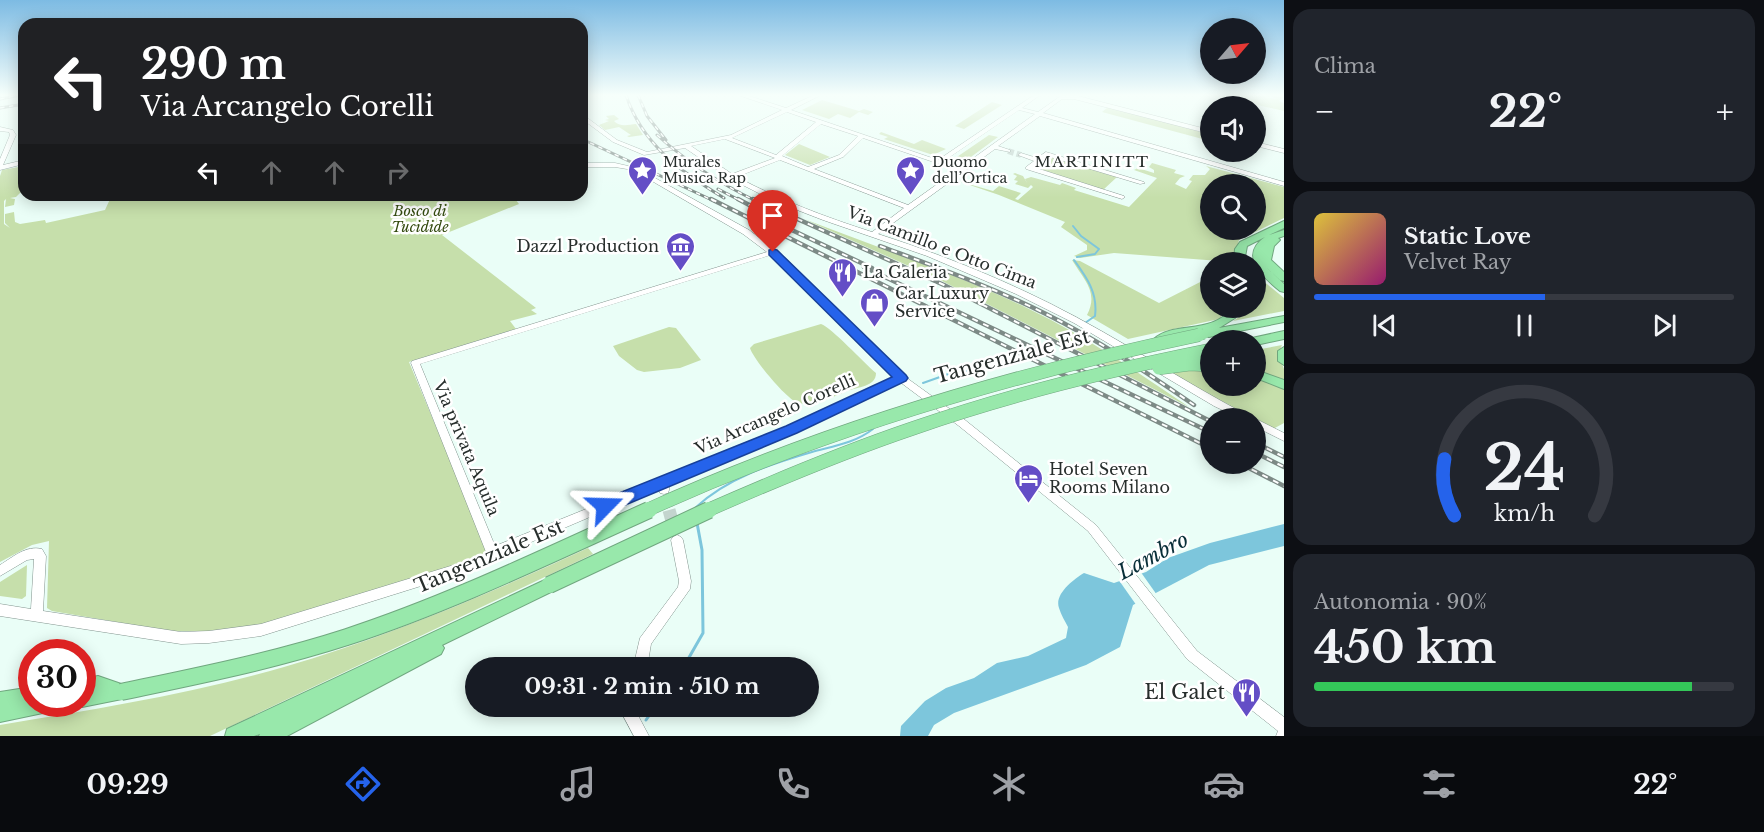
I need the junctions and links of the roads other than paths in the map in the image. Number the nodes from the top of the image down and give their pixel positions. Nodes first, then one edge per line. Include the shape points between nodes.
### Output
1 (3, 129) edge
2 (599, 129) edge
3 (746, 129) edge
4 (812, 129) edge
5 (842, 129) edge
6 (987, 129) edge
7 (1019, 129) edge
8 (1093, 129) edge
9 (1098, 129) edge
10 (862, 136) junction
11 (727, 138) junction
12 (687, 146) junction
13 (1266, 146) edge
14 (995, 147) junction
15 (1008, 151) tunnel mouth
16 (1284, 151) edge
17 (1021, 155) tunnel mouth
18 (779, 158) junction
19 (1038, 160) junction
20 (939, 162) junction
21 (18, 163) edge
22 (0, 167) edge
23 (588, 167) edge
24 (809, 169) junction
25 (963, 170) junction
26 (731, 177) junction
27 (1284, 179) edge
28 (1142, 183) dead end
29 (1284, 184) edge
30 (1122, 198) dead end
31 (909, 208) junction
32 (1284, 224) edge
33 (1266, 231) edge
34 (1284, 233) edge
35 (873, 234) junction
36 (1250, 240) edge
37 (1240, 252) edge
38 (771, 253) junction
39 (1284, 278) edge
40 (1266, 279) edge
41 (1284, 289) edge
42 (1284, 296) edge
43 (1227, 318) edge
44 (1284, 319) edge
45 (1284, 335) edge
46 (1266, 339) edge
47 (1147, 345) junction
48 (1284, 351) edge
49 (1200, 352) edge
50 (1284, 361) edge
51 (1200, 365) edge
52 (901, 378) junction
53 (1266, 378) edge
54 (1284, 385) edge
55 (1051, 386) junction
56 (1226, 408) edge
57 (1266, 427) edge
58 (1283, 433) edge
59 (676, 540) tunnel mouth
60 (492, 553) junction
61 (0, 571) edge
62 (0, 610) edge
63 (37, 615) junction
64 (642, 657) edge
65 (96, 685) edge
66 (121, 692) junction
67 (96, 696) edge
68 (300, 712) junction
69 (631, 717) edge
70 (1284, 726) edge
71 (234, 736) edge
72 (268, 736) edge
73 (642, 736) edge

1 - 22 street via 13,135
2 - 12 street via 643,153
3 - 11 street
4 - 18 street
5 - 10 street
6 - 20 street
7 - 14 street
8 - 29 street
9 - 27 street
10 - 20 street
10 - 24 street via 841,156
11 - 12 street
11 - 18 street
12 - 26 street, Via Camillo e Otto Cima
13 - 16 street
14 - 15 street
14 - 25 street
17 - 19 street
18 - 24 street
18 - 26 street
19 - 28 street via 1046,154
19 - 30 street via 1028,168
20 - 25 street
21 - 22 street
23 - 38 street via 642,173 746,232
24 - 31 street
25 - 31 street
26 - 35 street, Via Camillo e Otto Cima via 786,203
31 - 35 street
32 - 33 highway
34 - 39 highway via 1269,245 1265,256 1269,266
34 - 41 highway via 1263,243 1257,258 1264,273
35 - 56 street, Via Camillo e Otto Cima via 973,272 1054,309
36 - 37 highway
38 - 52 street
38 - 60 street, Via privata Aquila via 415,363
40 - 42 highway
43 - 47 highway
44 - 47 highway, Tangenziale Est, bridge
45 - 46 highway
47 - 66 highway, Tangenziale Est, bridge via 998,381 882,416 717,480 465,593 376,628 300,652
48 - 50 highway
49 - 55 highway, bridge
51 - 55 highway, bridge
52 - 60 street, Via Arcangelo Corelli via 663,486
52 - 70 street via 1086,523 1199,662
53 - 54 highway
55 - 68 highway, bridge via 967,410 817,464 692,517
57 - 58 street
59 - 64 street via 684,589 646,640
60 - 63 street via 484,561 247,632 181,638
61 - 63 street via 25,555 38,553
62 - 63 street
65 - 66 highway
66 - 67 highway, Tangenziale Est
68 - 71 highway
68 - 72 highway
69 - 73 street

